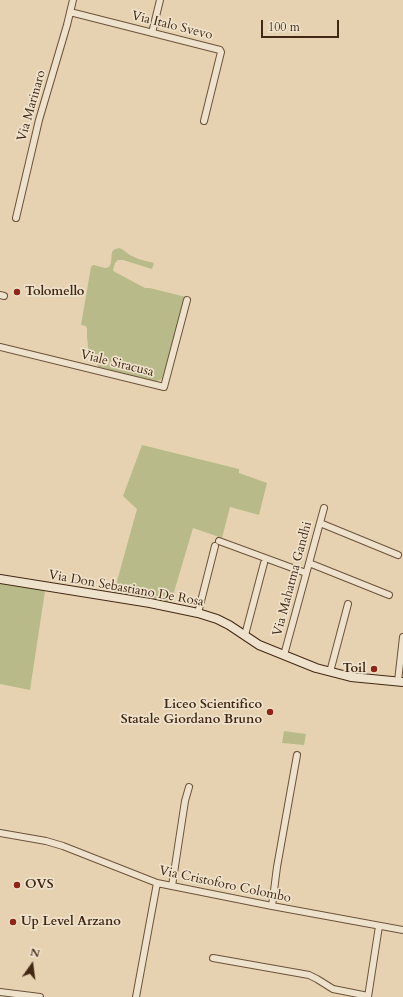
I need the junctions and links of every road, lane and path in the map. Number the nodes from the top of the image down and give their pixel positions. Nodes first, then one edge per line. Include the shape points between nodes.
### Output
1 (73, 0) edge
2 (160, 0) edge
3 (70, 12) junction
4 (152, 33) junction
5 (204, 121) dead end
6 (16, 218) dead end
7 (187, 300) dead end
8 (0, 347) edge
9 (324, 508) dead end
10 (320, 523) junction
11 (398, 555) dead end
12 (264, 563) dead end
13 (309, 563) junction
14 (306, 573) junction
15 (0, 579) edge
16 (389, 595) dead end
17 (348, 604) dead end
18 (198, 613) junction
19 (245, 635) junction
20 (403, 637) edge
21 (284, 655) junction
22 (330, 672) junction
23 (401, 682) edge
24 (296, 755) dead end
25 (189, 787) dead end
26 (0, 833) edge
27 (157, 883) junction
28 (172, 886) junction
29 (272, 906) junction
30 (379, 926) junction
31 (403, 930) edge
32 (213, 958) dead end
33 (0, 992) edge
34 (40, 997) edge
35 (136, 997) edge
36 (368, 997) edge

1 - 3 street, Via Marinaro
2 - 4 street
3 - 4 street, Via Italo Svevo
3 - 6 street, Via Marinaro via 39,120
4 - 5 street, Via Italo Svevo via 221,51
7 - 8 street, Viale Siracusa via 164,387
9 - 10 street, Via Mahatma Gandhi
10 - 11 street
10 - 13 street, Via Mahatma Gandhi
12 - 19 street
13 - 14 street, Via Mahatma Gandhi
13 - 16 street
14 - 18 street via 217,544
14 - 21 street, Via Mahatma Gandhi
15 - 18 street, Via Don Sebastiano De Rosa
17 - 22 street
18 - 19 street, Via Don Sebastiano De Rosa via 217,619
19 - 21 street, Via Don Sebastiano De Rosa via 259,645
20 - 23 street
21 - 22 street, Via Don Sebastiano De Rosa
22 - 23 street, Via Don Sebastiano De Rosa via 351,677
24 - 29 street
25 - 28 street
26 - 27 street, Via Cristoforo Colombo via 63,846
27 - 28 street, Via Cristoforo Colombo
27 - 35 street
28 - 29 street, Via Cristoforo Colombo
29 - 30 street, Via Cristoforo Colombo
30 - 31 street, Via Cristoforo Colombo
30 - 36 street
32 - 36 street via 308,975 333,989
33 - 34 street

